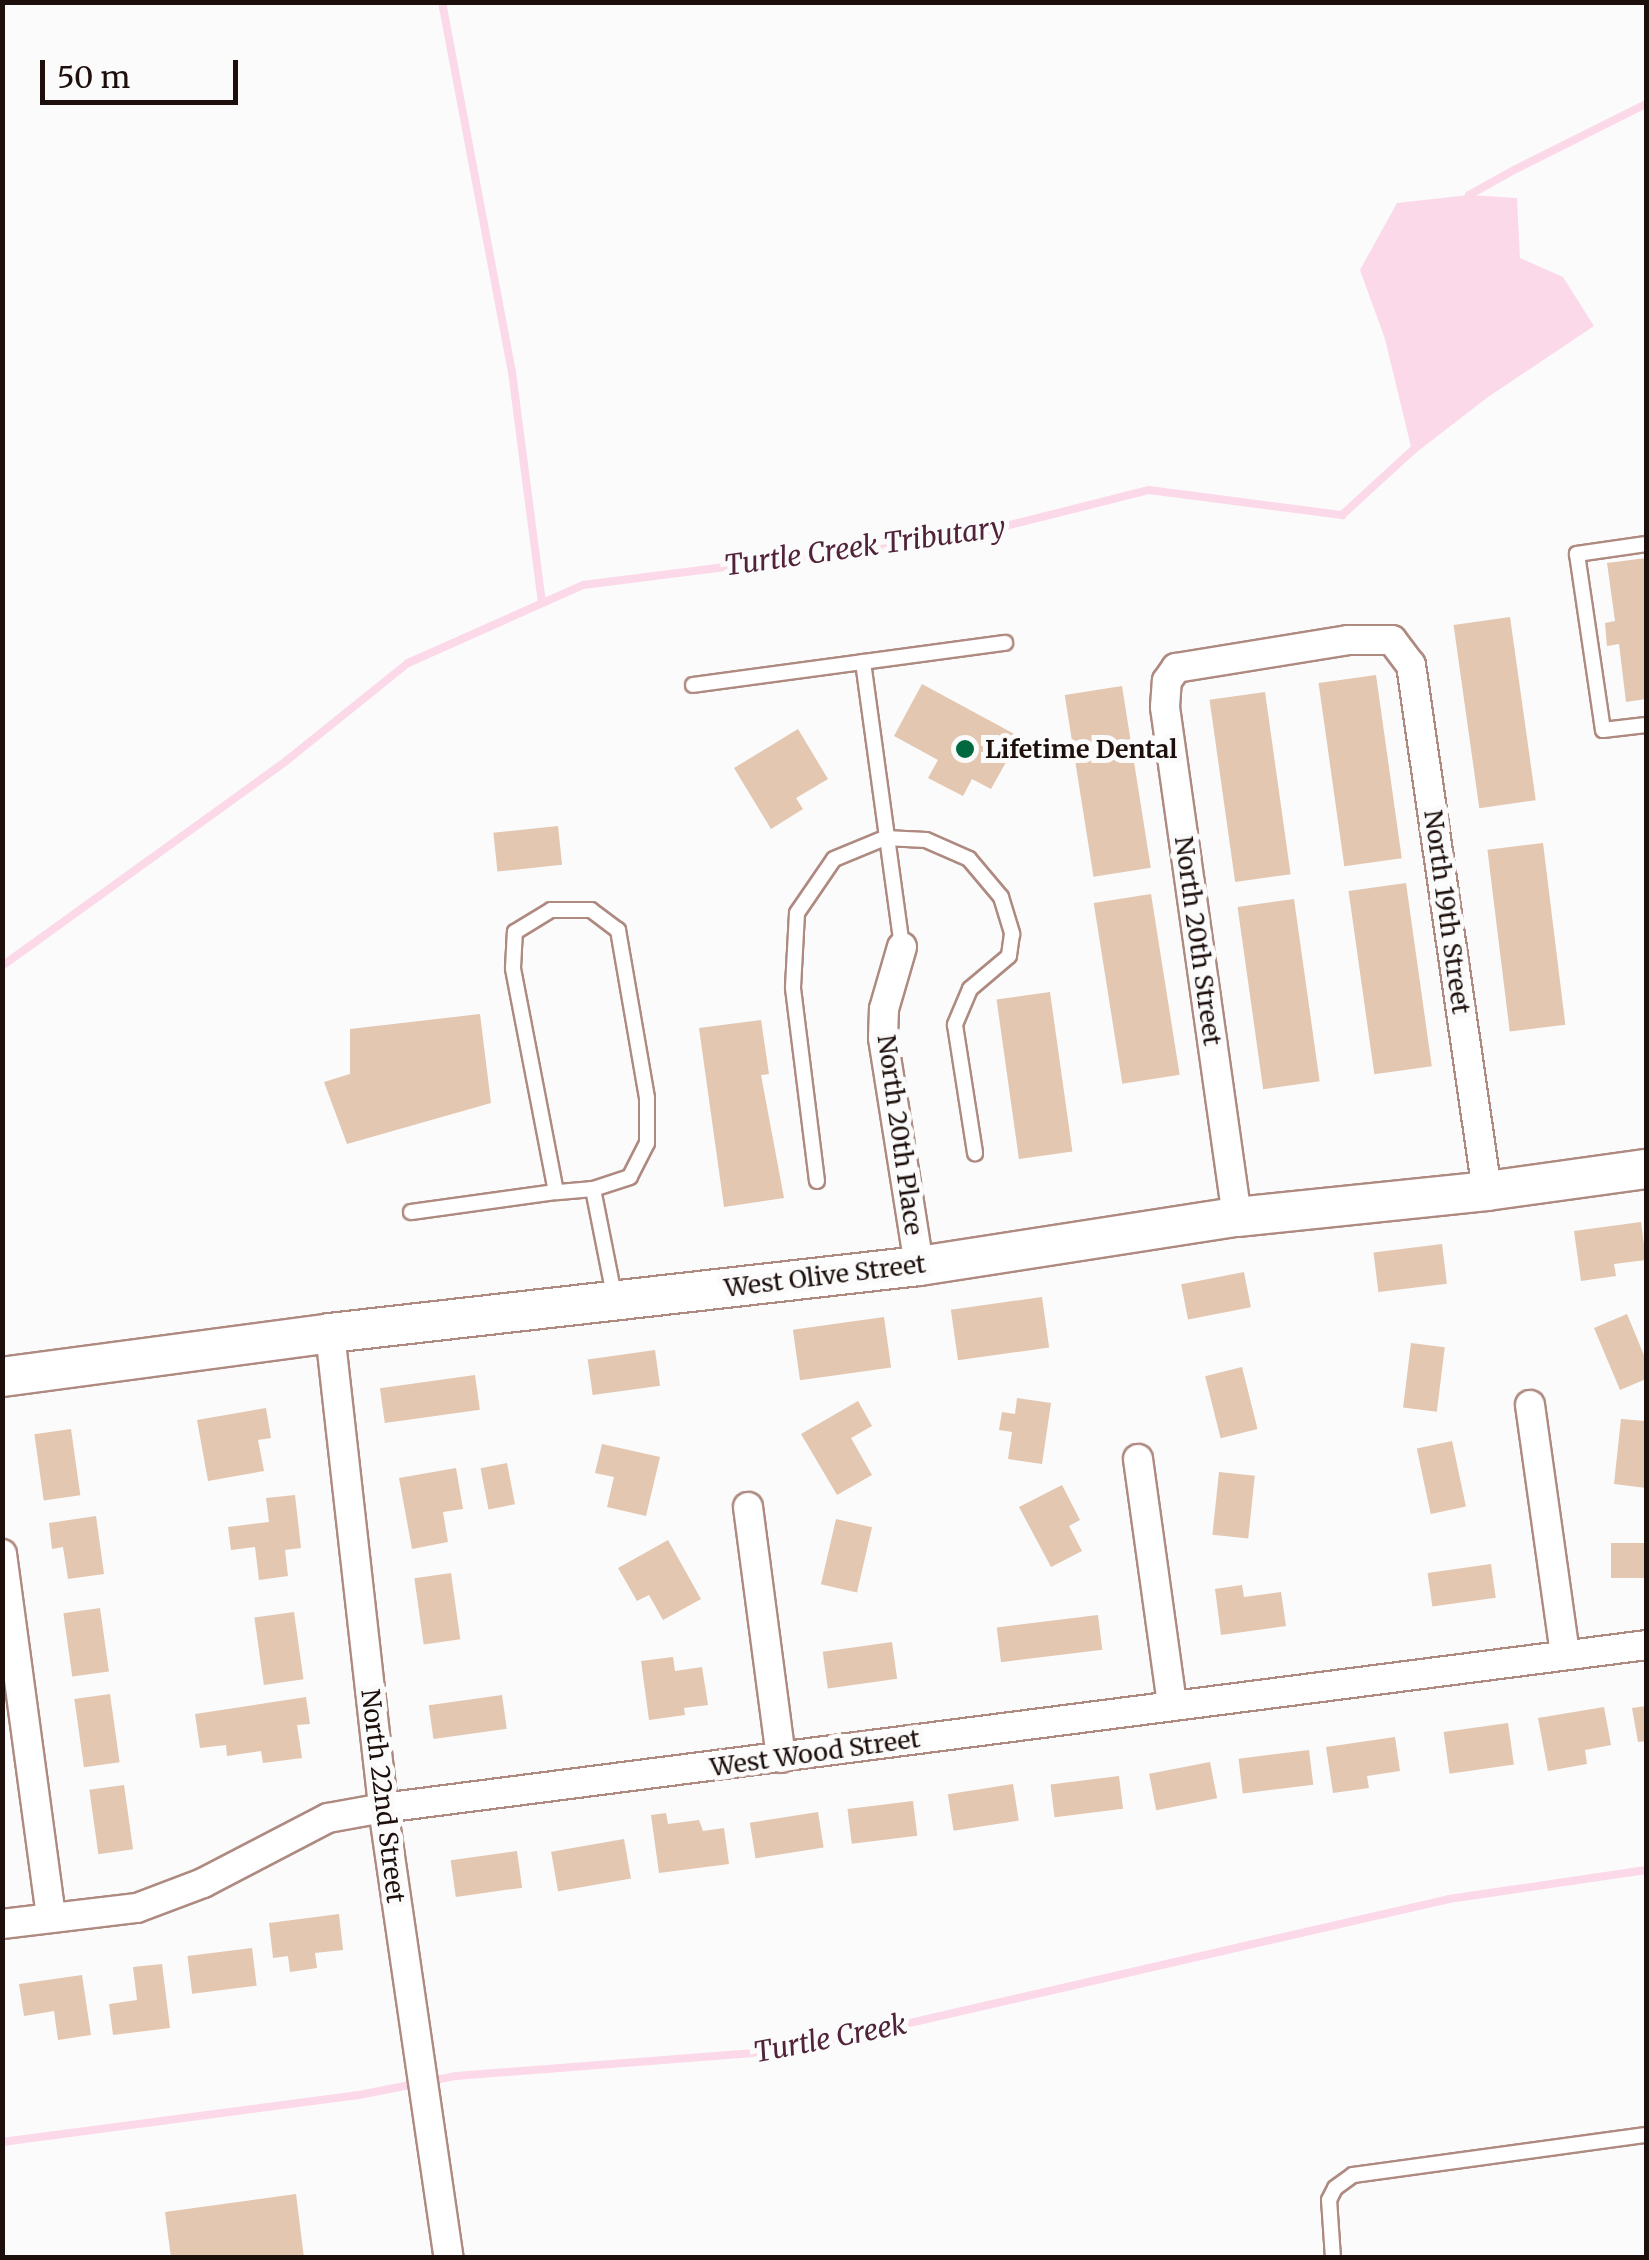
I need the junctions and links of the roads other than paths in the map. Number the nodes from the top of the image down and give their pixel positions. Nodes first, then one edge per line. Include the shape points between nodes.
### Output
1 (1646, 544) edge
2 (1005, 642) dead end
3 (863, 662) junction
4 (1176, 668) joint
5 (693, 686) dead end
6 (1646, 725) edge
7 (885, 838) junction
8 (902, 947) joint
9 (975, 1152) dead end
10 (1646, 1169) edge
11 (817, 1181) dead end
12 (593, 1189) junction
13 (1488, 1191) junction
14 (556, 1192) junction
15 (412, 1212) dead end
16 (1238, 1217) junction
17 (919, 1266) junction
18 (616, 1300) junction
19 (330, 1332) junction
20 (2, 1376) edge
21 (1530, 1406) dead end
22 (1138, 1459) dead end
23 (748, 1507) dead end
24 (2, 1554) edge
25 (1646, 1644) edge
26 (1565, 1653) junction
27 (1172, 1704) junction
28 (781, 1758) junction
29 (383, 1808) junction
30 (51, 1918) junction
31 (2, 1924) edge
32 (1646, 2136) edge
33 (449, 2258) edge
34 (1333, 2258) edge

1 - 6 lane via 1577,554 1603,730
2 - 3 lane
3 - 5 lane
3 - 7 lane
4 - 13 street, North 19th Street via 1348,640 1392,640 1411,665
4 - 16 street, North 20th Street via 1167,681 1165,707
7 - 8 lane
7 - 9 lane via 926,840 969,859 1001,896 1012,934 1008,956 970,989 955,1025
7 - 11 lane via 834,860 797,913 793,987
8 - 17 street, North 20th Place via 884,1009 884,1038
10 - 13 main road, West Olive Street
12 - 14 lane
12 - 14 lane via 630,1177 647,1143 647,1098 618,930 592,910 551,910 514,932 513,968
12 - 18 lane
13 - 16 main road, West Olive Street
14 - 15 lane
16 - 17 main road, West Olive Street
17 - 18 main road, West Olive Street
18 - 19 main road, West Olive Street
19 - 20 main road, West Olive Street
19 - 29 street, North 22nd Street
21 - 26 street
22 - 27 street
23 - 28 street
24 - 30 street
25 - 26 street, West Wood Street
26 - 27 street, West Wood Street
27 - 28 street, West Wood Street
28 - 29 street, West Wood Street
29 - 30 street, West Wood Street via 328,1818 202,1883 137,1908
29 - 33 street, North 22nd Street
30 - 31 street, West Wood Street
32 - 34 lane via 1353,2176 1329,2200

